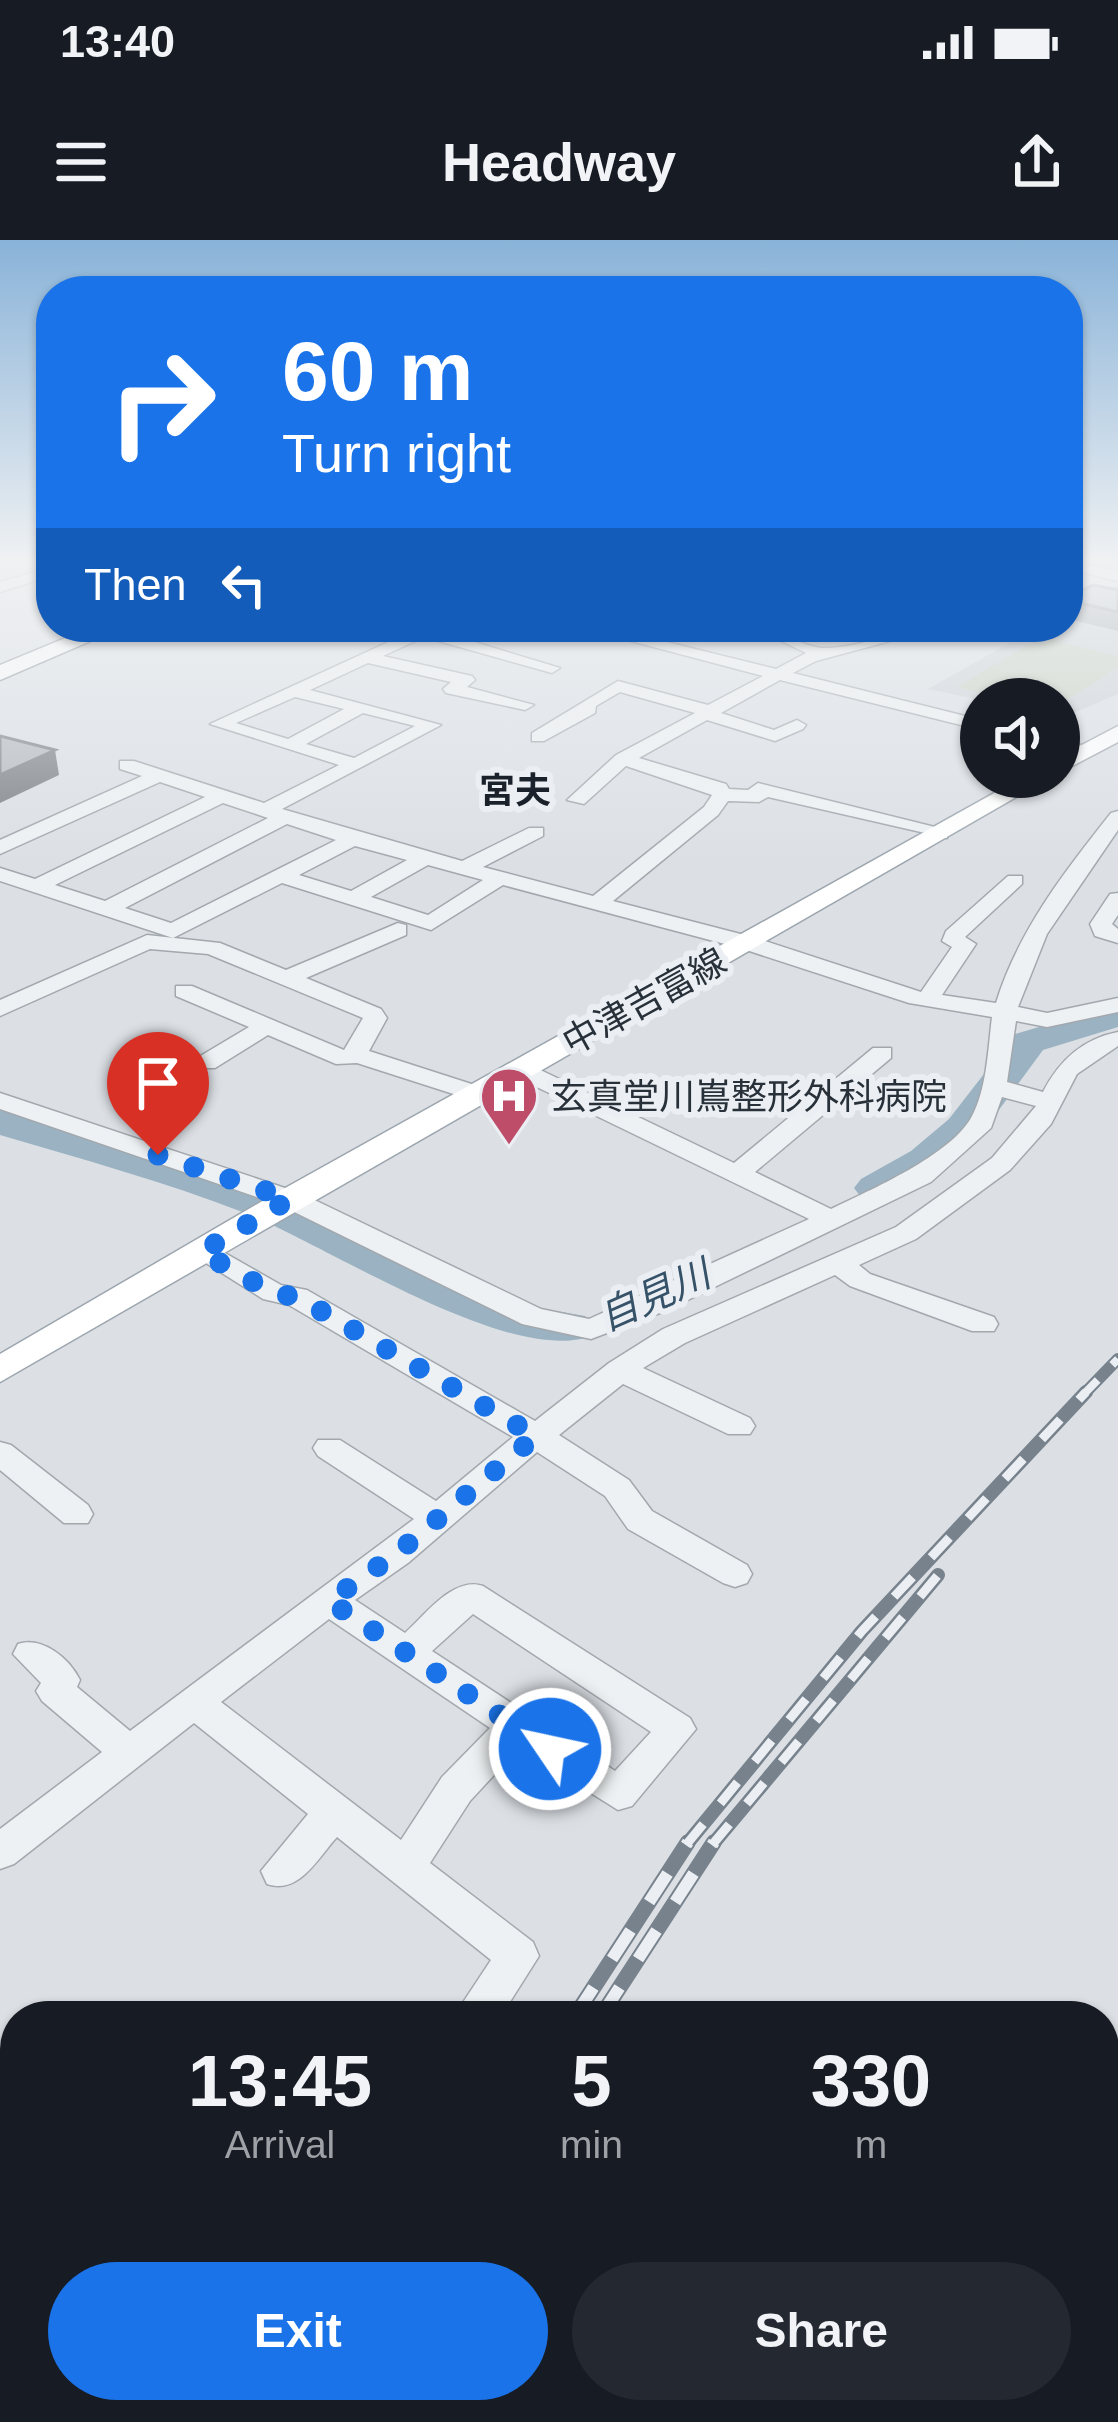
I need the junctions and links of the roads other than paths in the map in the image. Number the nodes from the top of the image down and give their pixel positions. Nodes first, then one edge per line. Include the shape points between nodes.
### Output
1 (30, 661) edge
2 (355, 661) edge
3 (380, 661) edge
4 (457, 661) edge
5 (529, 661) edge
6 (677, 661) edge
7 (724, 661) edge
8 (807, 661) edge
9 (552, 668) dead end
10 (659, 670) dead end
11 (0, 673) edge
12 (778, 674) junction
13 (513, 675) dead end
14 (293, 691) junction
15 (525, 705) dead end
16 (361, 707) junction
17 (711, 713) junction
18 (960, 720) edge
19 (797, 725) dead end
20 (1118, 733) edge
21 (538, 736) dead end
22 (290, 745) junction
23 (1080, 751) edge
24 (1085, 752) junction
25 (1080, 755) edge
26 (622, 759) junction
27 (355, 764) junction
28 (127, 765) dead end
29 (158, 776) junction
30 (722, 795) junction
31 (220, 797) junction
32 (1003, 798) edge
33 (577, 800) dead end
34 (271, 815) junction
35 (1118, 817) edge
36 (536, 832) dead end
37 (940, 834) junction
38 (353, 839) junction
39 (0, 848) edge
40 (428, 857) junction
41 (467, 867) junction
42 (0, 874) edge
43 (503, 877) junction
44 (284, 878) junction
45 (1015, 880) dead end
46 (35, 887) junction
47 (352, 899) junction
48 (1118, 899) edge
49 (598, 901) junction
50 (104, 911) junction
51 (398, 930) dead end
52 (1118, 936) edge
53 (748, 943) junction
54 (287, 979) junction
55 (184, 991) dead end
56 (927, 1000) junction
57 (1118, 1005) edge
58 (0, 1010) edge
59 (1004, 1012) junction
60 (267, 1026) junction
61 (1118, 1040) edge
62 (882, 1053) dead end
63 (355, 1054) junction
64 (206, 1063) dead end
65 (521, 1070) junction
66 (992, 1086) junction
67 (478, 1094) junction
68 (0, 1101) edge
69 (1052, 1103) junction
70 (739, 1172) junction
71 (290, 1199) junction
72 (832, 1220) junction
73 (201, 1252) junction
74 (838, 1264) junction
75 (983, 1324) dead end
76 (0, 1370) edge
77 (620, 1370) junction
78 (739, 1426) dead end
79 (536, 1436) junction
80 (329, 1448) dead end
81 (0, 1453) edge
82 (76, 1514) dead end
83 (438, 1518) junction
84 (735, 1574) dead end
85 (329, 1601) junction
86 (406, 1653) junction
87 (31, 1654) dead end
88 (194, 1702) junction
89 (516, 1726) junction
90 (129, 1752) junction
91 (334, 1812) junction
92 (0, 1852) edge
93 (405, 1868) junction
94 (280, 1871) dead end
95 (486, 2001) edge

1 - 11 highway
2 - 14 street
3 - 15 street via 466,680 452,689
4 - 13 street
5 - 9 street
6 - 10 street
7 - 12 street
8 - 12 street
12 - 17 street
12 - 18 street
14 - 16 street
14 - 22 street via 219,724
16 - 22 street
16 - 27 street via 431,725
17 - 19 street via 775,736
17 - 21 street via 618,686
17 - 26 street
20 - 24 main road
22 - 27 street
23 - 24 street
24 - 25 main road
26 - 30 street
26 - 33 street
27 - 34 street
28 - 29 street
29 - 31 street
29 - 39 street
30 - 37 street via 759,796 758,789
30 - 49 street
31 - 34 street
31 - 46 street
32 - 37 main road, 中津吉富線
34 - 38 street
34 - 50 street
35 - 59 street via 1076,871 1011,984
36 - 41 street
37 - 53 main road, 中津吉富線
38 - 40 street
38 - 44 street
40 - 41 street
40 - 47 street
41 - 43 street
42 - 46 street
43 - 47 street via 431,922
43 - 49 street
44 - 47 street
44 - 50 street via 173,932
45 - 56 street via 954,936 965,944
46 - 50 street
48 - 52 street via 1101,924
49 - 53 street
51 - 54 street
53 - 56 street
53 - 65 main road, 中津吉富線
54 - 58 street via 212,948 147,942
54 - 63 street via 373,1014
55 - 60 street
56 - 59 street
57 - 59 street via 1047,1020
59 - 66 street
60 - 63 street via 346,1059
60 - 64 street
61 - 69 street via 1067,1070
62 - 70 street
63 - 67 street
65 - 67 main road, 中津吉富線
65 - 70 street
66 - 69 street
66 - 72 street via 982,1123 921,1176
67 - 71 main road, 中津吉富線
68 - 71 street
69 - 74 street via 1001,1164 906,1233
70 - 72 street
71 - 72 street via 533,1317 591,1329
71 - 73 main road, 中津吉富線
73 - 76 main road, 中津吉富線
73 - 79 street via 273,1293 297,1297
74 - 75 street via 860,1280
74 - 77 street via 674,1336
77 - 78 street
77 - 79 street
79 - 83 street
79 - 84 street via 616,1488 640,1520
80 - 83 street
81 - 82 street
83 - 85 street
85 - 86 street
85 - 88 street
86 - 89 street
86 - 89 street via 471,1595 677,1730 618,1794
87 - 90 street via 62,1679 55,1691
88 - 90 street
88 - 91 street
89 - 93 street via 455,1789
90 - 92 street
91 - 93 street
91 - 94 street
93 - 95 street via 518,1956

